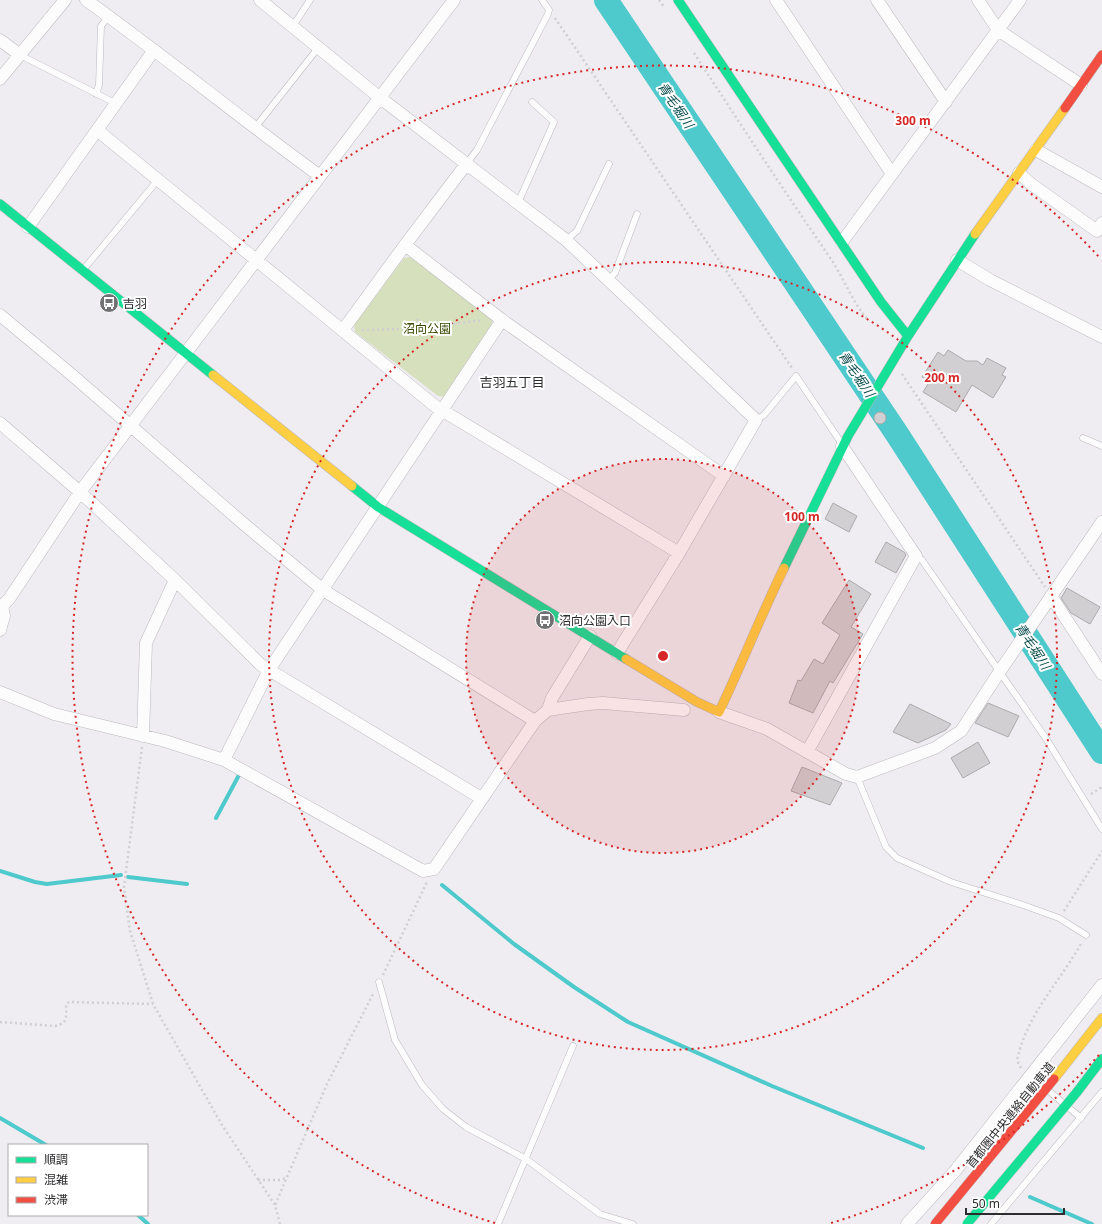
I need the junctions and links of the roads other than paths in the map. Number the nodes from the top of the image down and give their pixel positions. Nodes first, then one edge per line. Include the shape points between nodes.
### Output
1 (65, 0) edge
2 (86, 0) edge
3 (260, 0) edge
4 (310, 0) edge
5 (454, 0) edge
6 (542, 0) edge
7 (776, 0) edge
8 (876, 0) edge
9 (978, 0) edge
10 (1020, 0) edge
11 (682, 2) edge
12 (109, 16) junction
13 (293, 26) junction
14 (998, 30) junction
15 (0, 40) edge
16 (318, 48) junction
17 (154, 50) junction
18 (20, 55) junction
19 (1102, 55) edge
20 (0, 79) edge
21 (1081, 85) junction
22 (96, 94) junction
23 (379, 97) junction
24 (532, 102) dead end
25 (946, 102) junction
26 (115, 103) junction
27 (254, 129) junction
28 (97, 130) junction
29 (1036, 150) junction
30 (467, 163) junction
31 (609, 164) dead end
32 (1019, 173) junction
33 (892, 174) junction
34 (320, 176) junction
35 (157, 180) junction
36 (1102, 187) edge
37 (518, 203) junction
38 (0, 204) edge
39 (637, 214) dead end
40 (1102, 223) edge
41 (28, 227) junction
42 (566, 240) junction
43 (842, 242) junction
44 (405, 245) junction
45 (256, 260) junction
46 (958, 260) junction
47 (82, 271) junction
48 (608, 280) junction
49 (0, 316) edge
50 (502, 320) junction
51 (343, 330) junction
52 (908, 336) junction
53 (1102, 337) edge
54 (184, 353) junction
55 (444, 410) junction
56 (756, 420) junction
57 (0, 423) edge
58 (131, 426) junction
59 (1083, 438) dead end
60 (845, 441) junction
61 (1102, 446) edge
62 (724, 476) junction
63 (80, 492) junction
64 (378, 507) junction
65 (1102, 522) edge
66 (679, 553) junction
67 (916, 556) junction
68 (174, 580) junction
69 (323, 590) junction
70 (1048, 595) junction
71 (1, 606) edge
72 (0, 630) edge
73 (590, 636) junction
74 (617, 653) junction
75 (269, 670) junction
76 (1001, 670) junction
77 (1102, 674) edge
78 (0, 692) edge
79 (548, 710) junction
80 (684, 710) dead end
81 (719, 712) junction
82 (535, 721) junction
83 (143, 736) junction
84 (807, 752) junction
85 (224, 760) junction
86 (857, 777) junction
87 (481, 798) junction
88 (1102, 829) edge
89 (1086, 935) dead end
90 (379, 982) road end
91 (1102, 985) edge
92 (1102, 1018) edge
93 (573, 1046) dead end
94 (1102, 1059) edge
95 (1031, 1076) junction
96 (1102, 1092) edge
97 (1081, 1118) junction
98 (526, 1159) junction
99 (498, 1224) edge
100 (633, 1224) edge
101 (906, 1224) edge
102 (935, 1224) edge
103 (967, 1224) edge
104 (992, 1224) edge

1 - 18 street
2 - 12 street
3 - 13 street
4 - 13 lane
5 - 23 street
6 - 30 lane via 549,10 477,150
7 - 33 street
8 - 25 street
9 - 14 street
10 - 14 street
11 - 43 main road
12 - 17 street
12 - 22 lane via 101,26 99,86
13 - 16 street
14 - 21 street
14 - 25 street
15 - 18 street
16 - 23 street
16 - 27 lane
17 - 26 street
17 - 27 street
18 - 20 street
18 - 22 lane
19 - 21 main road
21 - 29 main road
22 - 26 lane
23 - 30 street
23 - 34 street
24 - 37 lane via 554,122
25 - 33 street
26 - 28 street
27 - 34 street
28 - 35 street
28 - 41 street
29 - 32 main road
29 - 36 street
30 - 37 street
30 - 44 street
31 - 42 lane via 576,232
32 - 40 street via 1098,231
32 - 46 main road
33 - 43 street
34 - 45 street
35 - 45 street
35 - 47 lane
37 - 42 street
38 - 41 main road
39 - 48 lane via 615,273
41 - 47 main road
42 - 48 street
43 - 52 main road via 881,302
44 - 50 street
44 - 51 street
45 - 51 street
45 - 54 street
46 - 52 main road
46 - 53 street via 990,280
47 - 54 main road
48 - 56 street
49 - 58 street
50 - 55 street
50 - 62 street
51 - 55 street
52 - 60 main road
54 - 58 street
54 - 64 main road
55 - 64 street
55 - 66 street
56 - 60 lane via 764,415 796,376
56 - 62 street
57 - 63 street
58 - 63 street
58 - 69 street
59 - 61 lane
60 - 67 street
60 - 81 main road via 764,608
62 - 66 street
63 - 68 street
63 - 71 street via 9,599
64 - 69 street
64 - 73 main road
65 - 70 street
66 - 74 street
67 - 76 lane via 922,560
67 - 84 street
68 - 75 street
68 - 83 street via 146,643
69 - 75 street
69 - 82 street
70 - 76 street
70 - 77 street
71 - 72 street via 4,616
73 - 74 main road
73 - 79 street via 552,698
74 - 81 main road via 697,702
75 - 85 street
75 - 87 street
76 - 86 street via 956,736 935,748
76 - 88 lane
78 - 83 street via 54,714
79 - 80 street via 603,703
79 - 82 street
81 - 84 street via 767,729
82 - 87 street
83 - 85 street
84 - 86 street via 846,774
85 - 87 street via 423,871 434,869
86 - 89 lane via 886,848 897,858 951,882 1059,918
90 - 98 lane via 394,1040 422,1085 443,1109 466,1127
91 - 95 street
92 - 102 main road, 首都圏中央連絡自動車道, bridge
93 - 98 lane
94 - 103 main road, bridge
95 - 97 lane
95 - 101 street via 955,1171
96 - 97 lane
97 - 104 lane
98 - 99 lane
98 - 100 lane via 600,1214

